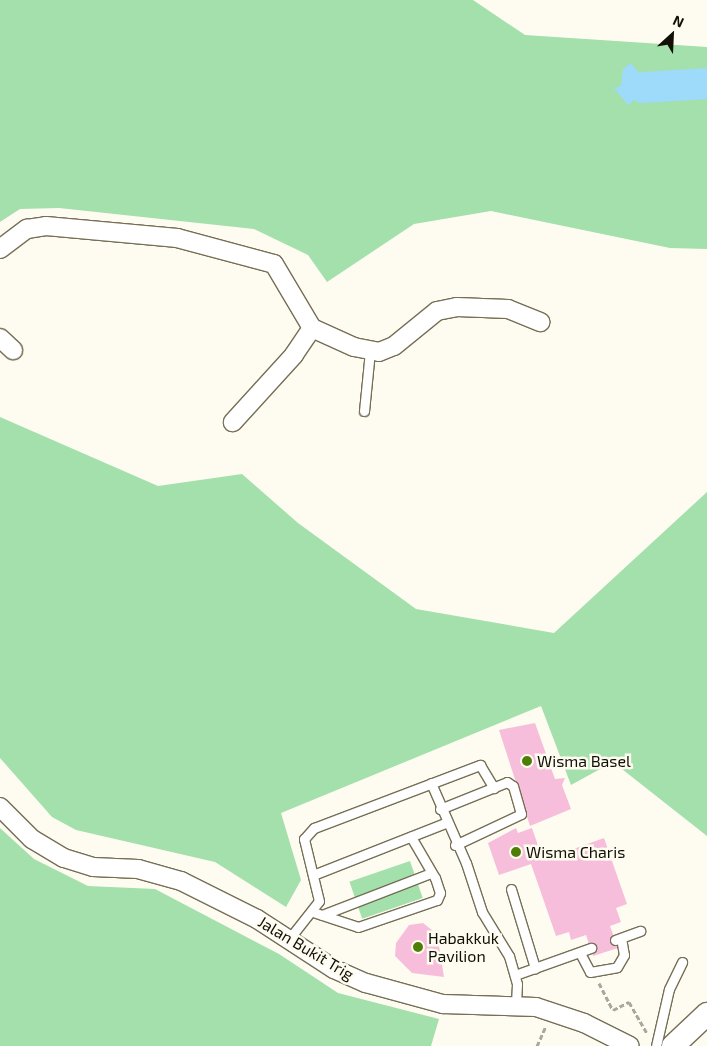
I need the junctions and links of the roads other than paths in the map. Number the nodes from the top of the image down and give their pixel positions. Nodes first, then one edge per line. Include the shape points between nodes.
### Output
1 (0, 249) edge
2 (541, 322) dead end
3 (312, 328) junction
4 (0, 338) edge
5 (13, 350) dead end
6 (370, 351) junction
7 (364, 411) dead end
8 (233, 422) dead end
9 (431, 784) junction
10 (494, 788) junction
11 (0, 807) edge
12 (440, 809) junction
13 (445, 823) junction
14 (411, 837) junction
15 (455, 845) junction
16 (432, 873) junction
17 (314, 875) junction
18 (510, 889) dead end
19 (317, 913) junction
20 (640, 931) dead end
21 (289, 939) junction
22 (591, 948) dead end
23 (580, 953) junction
24 (682, 962) dead end
25 (535, 968) junction
26 (515, 975) junction
27 (516, 1006) junction
28 (707, 1014) edge
29 (630, 1046) edge
30 (656, 1046) edge
31 (673, 1046) edge

1 - 3 street via 28,230 46,226 177,238 228,249 274,264
2 - 6 street via 508,310 457,307 420,320 394,346
3 - 6 street
3 - 8 street via 294,355
4 - 5 street
6 - 7 lane
9 - 10 lane via 480,765
9 - 12 lane
9 - 17 lane via 308,833 306,852
10 - 12 lane
10 - 15 lane via 511,783 521,814
11 - 21 street, Jalan Bukit Trig via 32,839 64,858 93,867 138,869 181,881
12 - 13 lane
13 - 14 lane
13 - 15 lane
14 - 16 lane
14 - 17 lane
15 - 26 lane
16 - 19 lane
16 - 19 lane via 440,893 437,900 366,926
17 - 19 lane via 320,891
18 - 25 lane
19 - 21 lane
20 - 23 lane via 618,939 624,956 621,965 595,973 586,968
21 - 27 street, Jalan Bukit Trig via 334,969 424,1000
22 - 23 lane
23 - 25 lane
24 - 30 lane via 669,989
25 - 26 lane
26 - 27 lane
27 - 29 street, Jalan Bukit Trig via 560,1014
28 - 31 street

